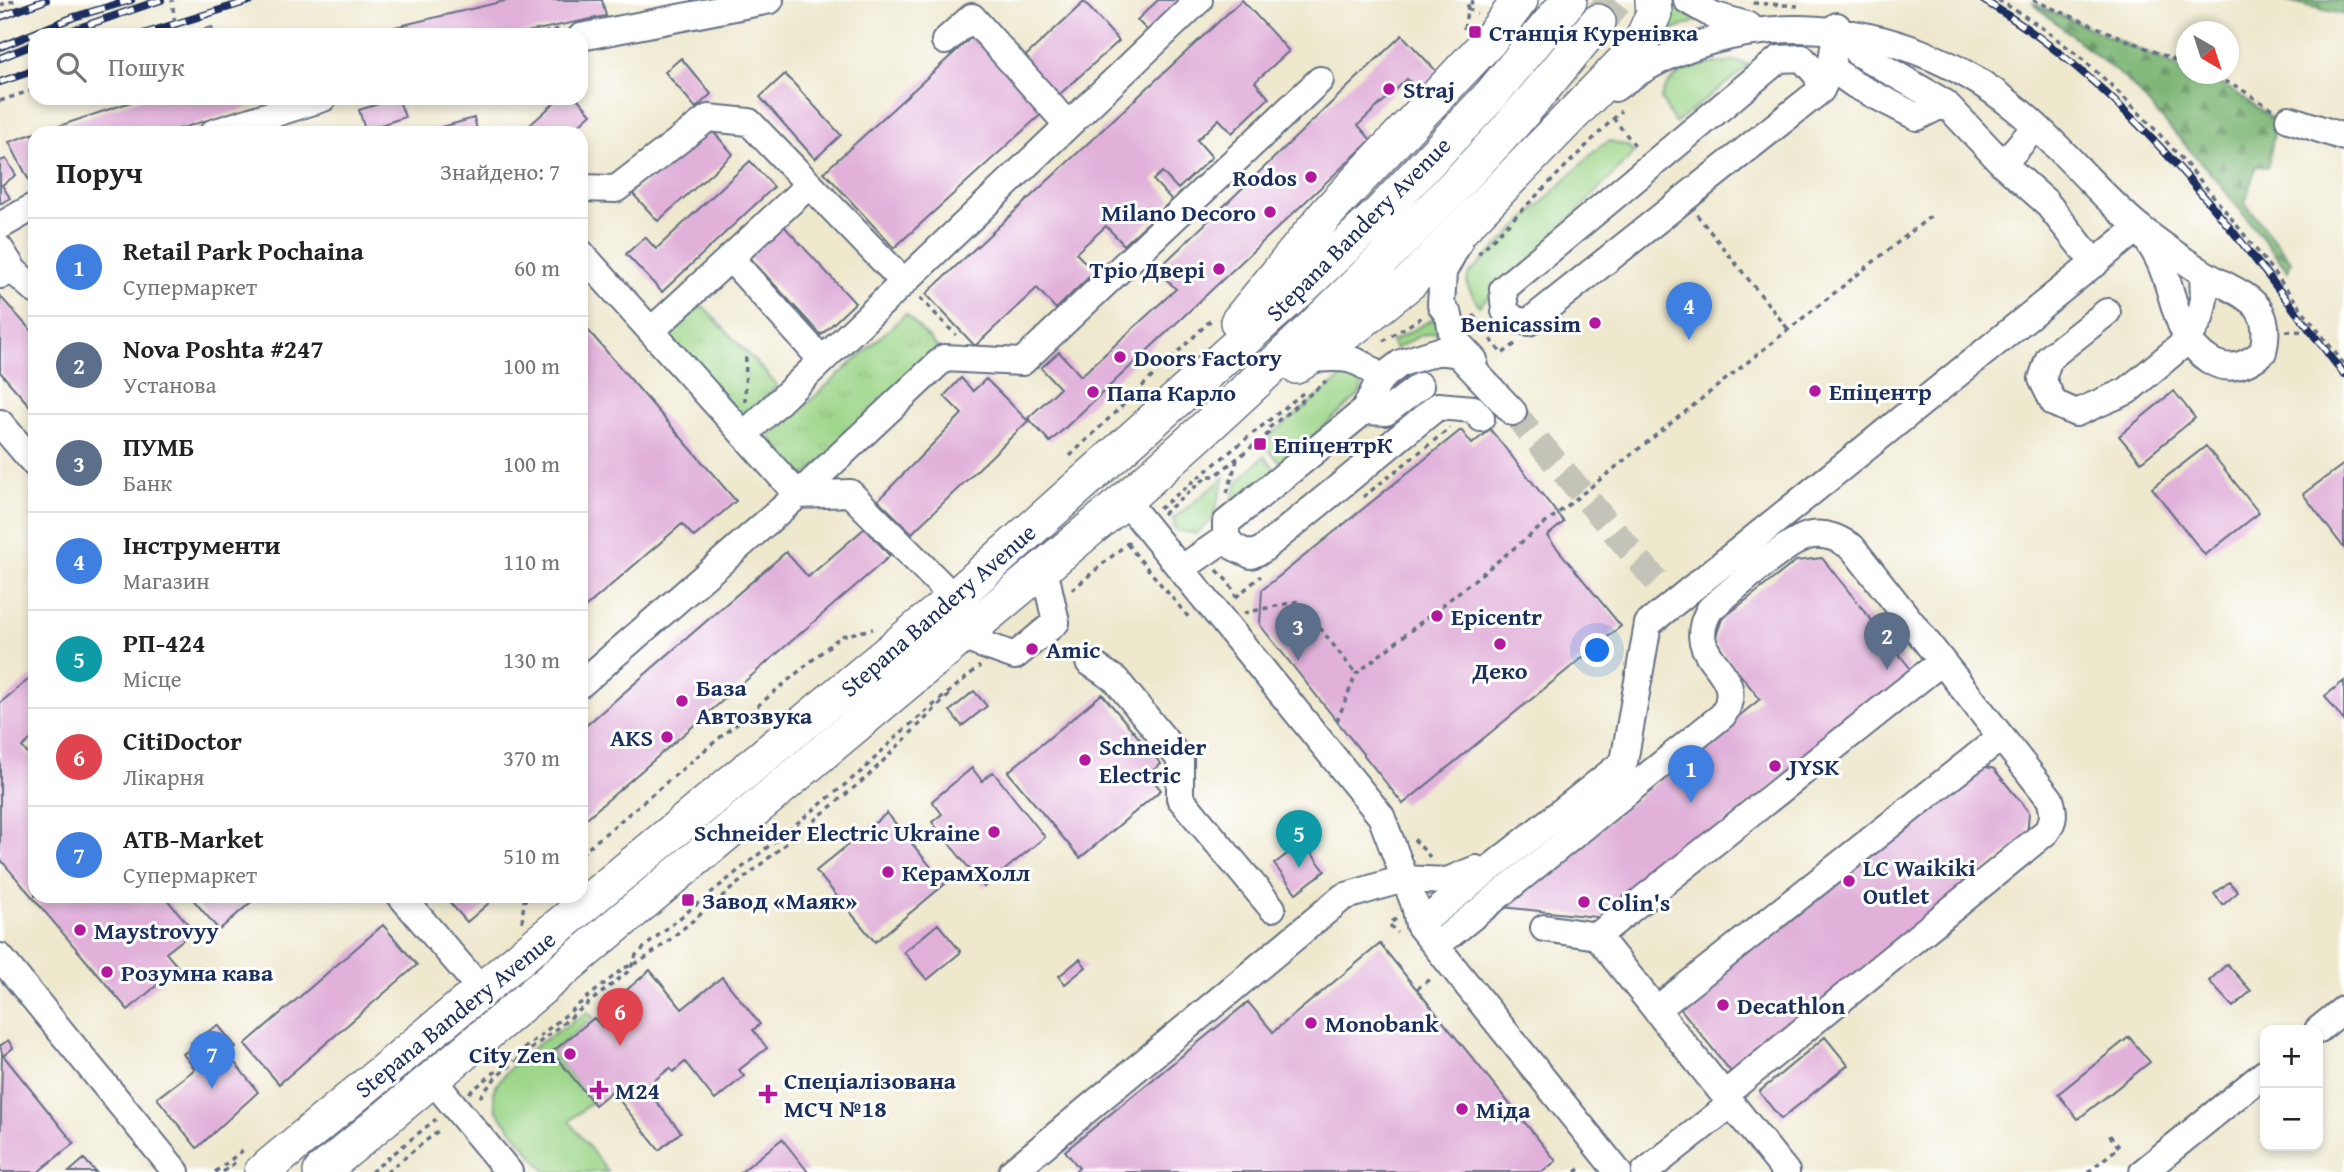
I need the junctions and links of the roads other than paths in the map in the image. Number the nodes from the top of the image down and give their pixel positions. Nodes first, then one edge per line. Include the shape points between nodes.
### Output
1 (769, 0) edge
2 (1199, 0) edge
3 (1520, 0) edge
4 (1569, 0) tunnel mouth
5 (1653, 0) edge
6 (1687, 0) edge
7 (1598, 22) tunnel mouth
8 (1837, 26) junction
9 (1756, 28) junction
10 (588, 36) edge
11 (945, 41) dead end
12 (1858, 53) dead end
13 (1788, 56) junction
14 (1826, 79) junction
15 (1320, 80) dead end
16 (1945, 103) junction
17 (301, 105) edge
18 (2289, 119) road end
19 (1067, 124) junction
20 (235, 126) edge
21 (2036, 126) junction
22 (2344, 137) edge
23 (1526, 163) junction
24 (2003, 164) junction
25 (809, 185) junction
26 (588, 188) edge
27 (28, 210) edge
28 (1469, 221) junction
29 (0, 226) edge
30 (2139, 227) junction
31 (730, 258) junction
32 (588, 261) edge
33 (2095, 264) junction
34 (5, 265) edge
35 (2203, 273) junction
36 (904, 281) junction
37 (28, 284) edge
38 (2106, 312) dead end
39 (651, 331) junction
40 (2188, 340) junction
41 (1308, 359) junction
42 (822, 360) junction
43 (1390, 371) junction
44 (1420, 386) junction
45 (1169, 407) junction
46 (1438, 407) junction
47 (1364, 411) junction
48 (1226, 412) junction
49 (1481, 418) dead end
50 (0, 423) edge
51 (744, 435) junction
52 (28, 456) edge
53 (798, 495) junction
54 (1125, 500) junction
55 (1226, 538) junction
56 (1044, 568) junction
57 (1181, 569) junction
58 (954, 598) junction
59 (961, 637) junction
60 (1089, 662) dead end
61 (1941, 662) junction
62 (588, 678) edge
63 (2001, 737) junction
64 (1513, 850) junction
65 (1403, 878) junction
66 (407, 903) edge
67 (1272, 908) dead end
68 (1419, 925) junction
69 (1544, 928) dead end
70 (1597, 936) junction
71 (1436, 946) junction
72 (0, 957) edge
73 (483, 992) junction
74 (2344, 1009) edge
75 (1656, 1010) junction
76 (2323, 1026) edge
77 (2260, 1077) edge
78 (443, 1092) junction
79 (1728, 1100) junction
80 (176, 1172) edge
81 (262, 1172) edge
82 (321, 1172) edge
83 (509, 1172) edge
84 (1012, 1172) edge
85 (1618, 1172) edge
86 (1646, 1172) edge
87 (1786, 1172) edge
88 (2143, 1172) edge

1 - 10 street
2 - 19 street
3 - 45 main road via 1489,41 1328,212
4 - 45 main road, Stepana Bandery Avenue via 1491,95 1379,214
5 - 23 main road via 1654,13 1640,45
6 - 9 street via 1713,15
7 - 48 main road, Stepana Bandery Avenue via 1507,130
8 - 9 street via 1797,22
8 - 14 street
8 - 21 street via 1899,42 1950,65 2014,106
9 - 13 street via 1780,44
9 - 23 street via 1674,48 1633,74
11 - 19 street via 972,17
12 - 16 street
13 - 14 street via 1802,58
13 - 14 street via 1704,120 1503,289 1505,311 1515,320 1528,322
14 - 16 street via 1854,85 1917,117
15 - 53 street via 1022,362 944,358
16 - 24 street
17 - 20 street
18 - 22 street
19 - 36 street
21 - 24 street
21 - 30 street
23 - 28 main road
24 - 33 street via 2046,202
25 - 26 street via 749,122 708,118 616,189
25 - 31 street
25 - 36 street
27 - 29 street
28 - 41 main road via 1409,283
28 - 43 street via 1443,272 1441,305 1449,316 1453,338 1513,412 1458,354 1438,351
30 - 33 street
30 - 35 street
30 - 40 street via 2160,261
31 - 39 street
31 - 42 street
32 - 39 street
33 - 64 street via 1669,595 1647,624 1624,762
34 - 37 street
35 - 40 street via 2202,309
35 - 40 street via 2234,288 2258,307 2269,330 2263,352 2246,365 2219,366
36 - 42 street
38 - 40 street via 2049,358 2042,379 2054,402 2076,413 2127,391
39 - 51 street
41 - 43 street via 1354,358
41 - 48 main road
42 - 51 street
43 - 44 street
43 - 47 street
44 - 46 street
44 - 47 street via 1386,412
45 - 58 main road, Stepana Bandery Avenue
46 - 49 street via 1473,409
46 - 55 street via 1262,550 1251,555
47 - 55 street via 1226,523
48 - 54 main road, Stepana Bandery Avenue
50 - 52 street
51 - 53 street
53 - 58 street via 850,493
53 - 62 street
54 - 56 main road, Stepana Bandery Avenue
54 - 57 street
55 - 57 street
56 - 59 main road, Stepana Bandery Avenue
56 - 59 street via 1056,622 1015,656
57 - 65 street via 1381,816
58 - 73 main road, Stepana Bandery Avenue
59 - 78 main road, Stepana Bandery Avenue
60 - 67 street via 1115,680 1181,759 1180,798
61 - 63 street
61 - 70 street
61 - 71 street via 1852,547 1833,536 1810,535 1791,544 1710,609 1703,623 1700,638 1705,651 1731,689 1723,715
63 - 75 street
63 - 79 street via 2050,799 2053,823
64 - 65 street via 1459,878 1433,882
64 - 68 street
65 - 68 street
65 - 84 street via 1343,897
66 - 73 street
68 - 71 street
69 - 70 street
70 - 75 street
71 - 85 street
72 - 80 street
73 - 81 main road, Stepana Bandery Avenue
74 - 76 street
75 - 79 street
77 - 88 street
78 - 82 main road, Stepana Bandery Avenue
78 - 83 street
79 - 86 street
79 - 87 street

